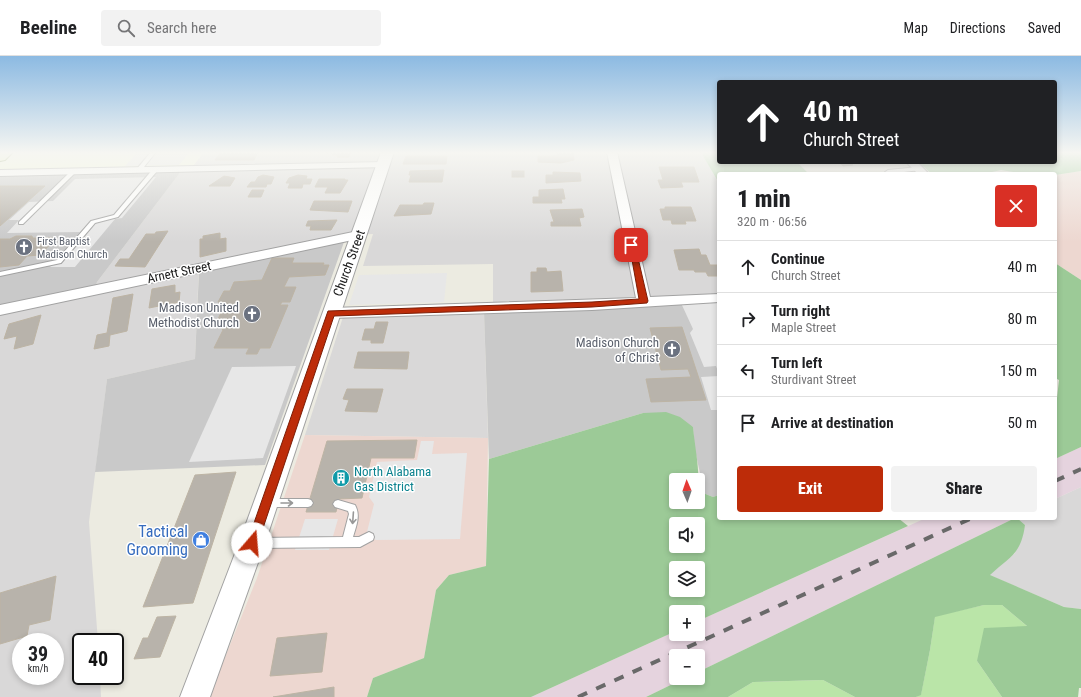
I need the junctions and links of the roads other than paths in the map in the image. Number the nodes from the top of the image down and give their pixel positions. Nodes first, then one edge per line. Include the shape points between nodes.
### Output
1 (63, 182) edge
2 (145, 182) edge
3 (378, 182) edge
4 (618, 182) edge
5 (21, 223) dead end
6 (358, 235) junction
7 (0, 274) edge
8 (717, 298) edge
9 (644, 301) junction
10 (0, 310) edge
11 (331, 313) junction
12 (266, 503) junction
13 (308, 503) dead end
14 (338, 504) dead end
15 (369, 537) dead end
16 (347, 542) junction
17 (252, 543) junction
18 (195, 697) edge

1 - 5 lane
2 - 7 lane via 116,216 93,222 59,262
3 - 6 street, Church Street
4 - 9 street
6 - 10 street, Arnett Street
6 - 11 street, Church Street
8 - 9 street
9 - 11 street via 592,305 371,308
11 - 12 street, Church Street
12 -> 13 lane
12 - 17 street, Church Street
14 -> 16 lane via 352,508 354,514
15 - 16 lane via 360,542
16 - 17 lane
17 - 18 street, Church Street

